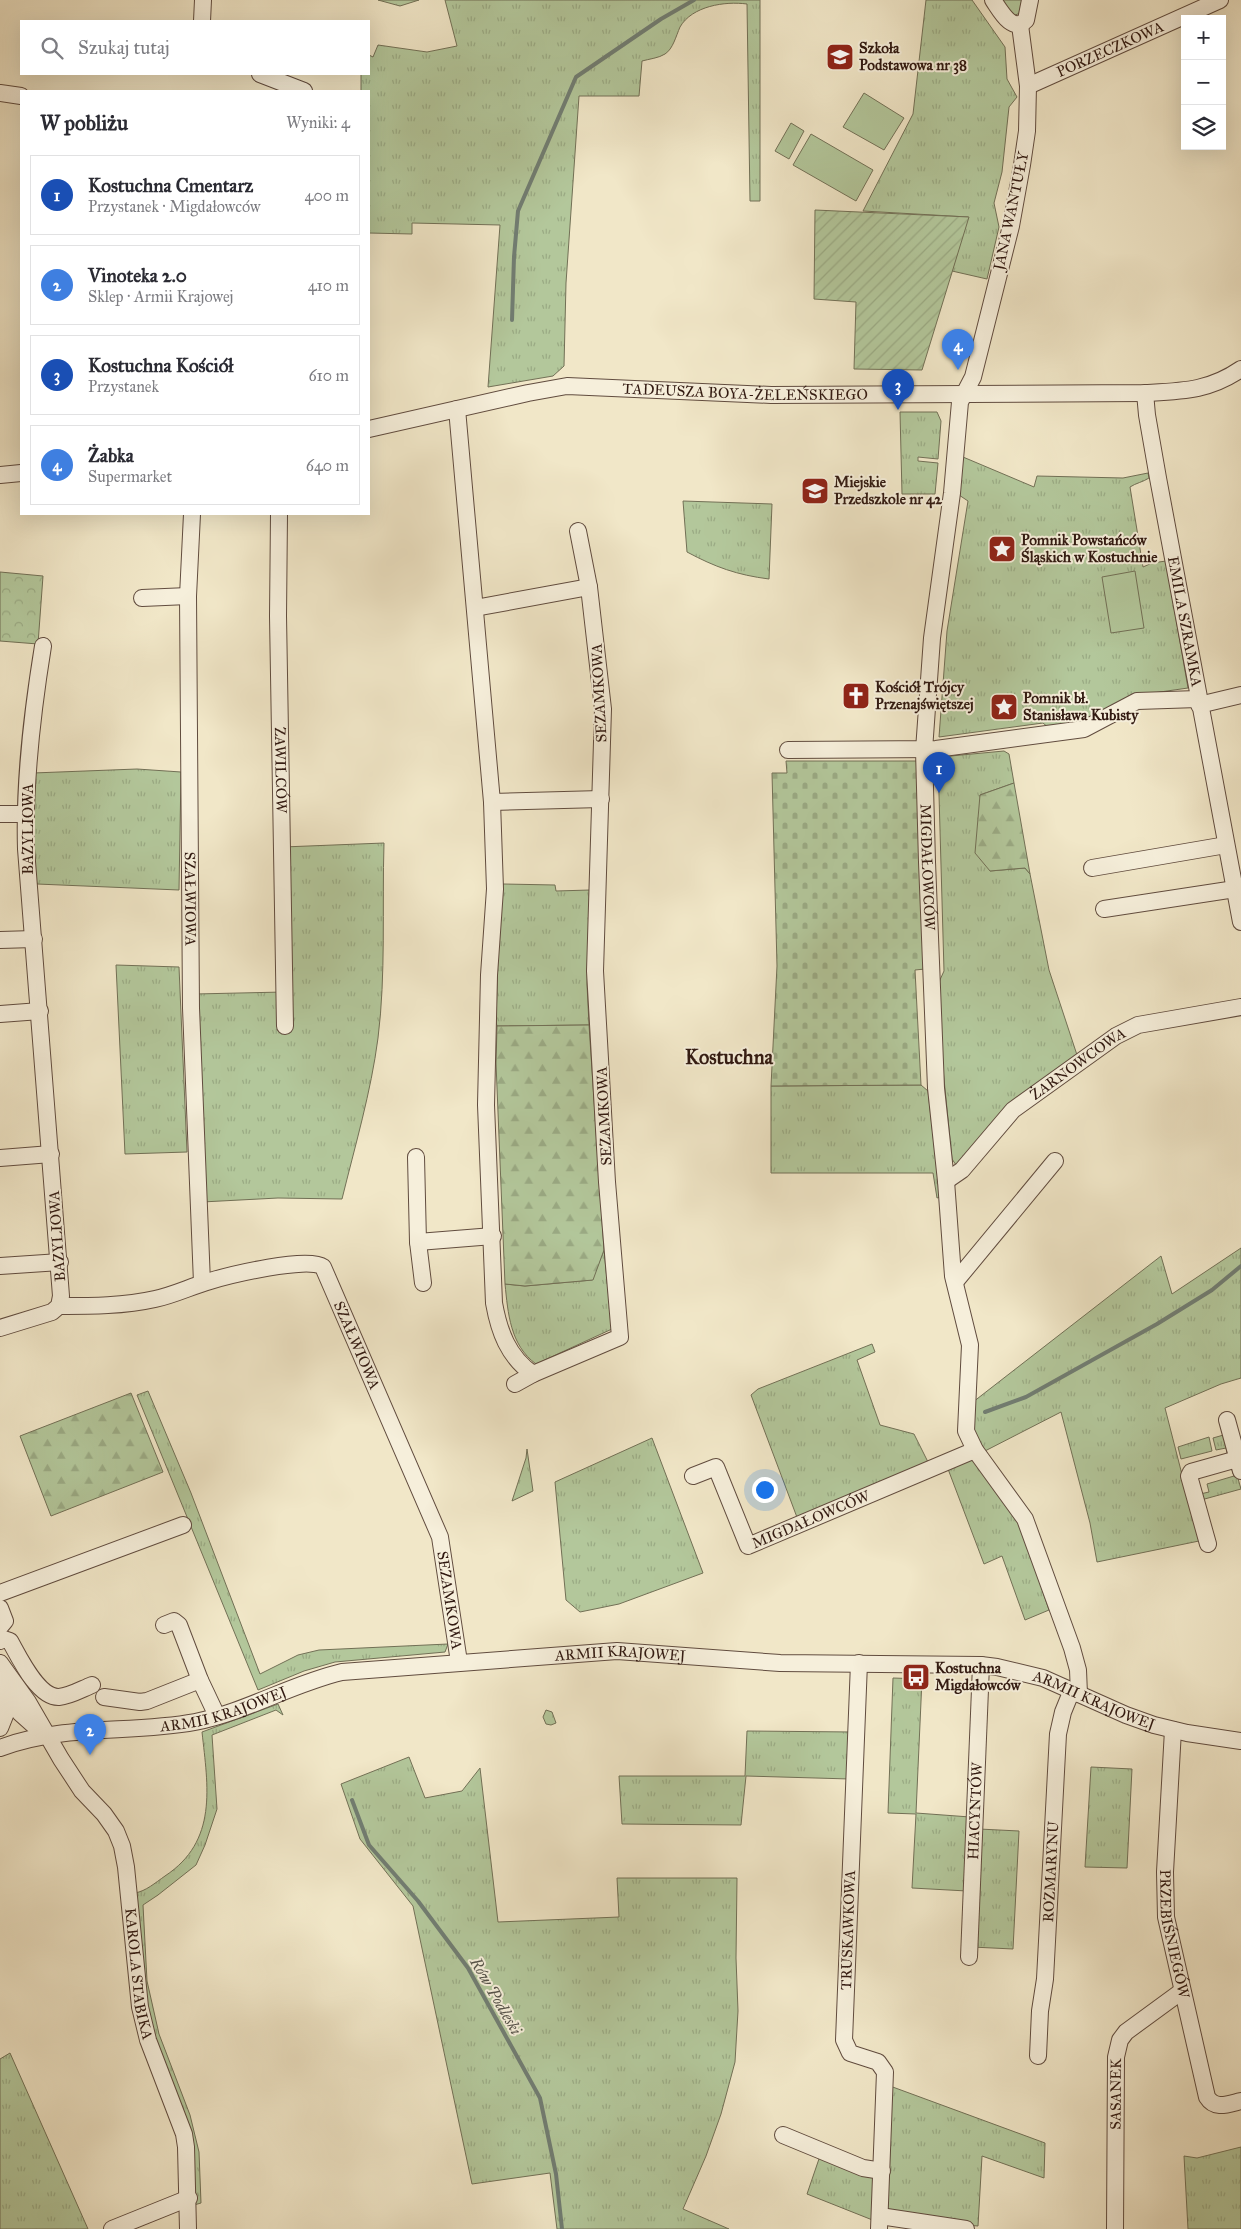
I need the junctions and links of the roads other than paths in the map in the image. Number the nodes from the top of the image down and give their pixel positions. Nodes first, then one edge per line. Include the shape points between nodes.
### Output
1 (203, 0) edge
2 (993, 0) edge
3 (1030, 0) edge
4 (1220, 0) edge
5 (202, 20) edge
6 (1020, 25) junction
7 (263, 75) edge
8 (1028, 86) junction
9 (301, 90) edge
10 (0, 93) edge
11 (20, 96) edge
12 (1241, 369) edge
13 (964, 393) junction
14 (1145, 393) junction
15 (457, 409) junction
16 (370, 429) edge
17 (20, 473) edge
18 (0, 475) edge
19 (192, 515) edge
20 (279, 515) edge
21 (578, 530) dead end
22 (589, 587) junction
23 (188, 596) junction
24 (142, 598) dead end
25 (475, 608) junction
26 (43, 646) dead end
27 (1241, 695) edge
28 (1198, 702) junction
29 (788, 750) dead end
30 (924, 750) junction
31 (601, 799) junction
32 (492, 802) junction
33 (0, 814) edge
34 (25, 814) junction
35 (1226, 845) junction
36 (1092, 868) dead end
37 (1235, 889) junction
38 (1104, 909) dead end
39 (1241, 922) edge
40 (34, 939) junction
41 (0, 940) edge
42 (1241, 1007) edge
43 (40, 1011) junction
44 (0, 1014) edge
45 (285, 1026) dead end
46 (52, 1154) junction
47 (416, 1157) dead end
48 (0, 1158) edge
49 (1055, 1161) dead end
50 (946, 1181) junction
51 (493, 1236) junction
52 (418, 1242) junction
53 (60, 1262) junction
54 (0, 1266) edge
55 (955, 1282) junction
56 (202, 1283) junction
57 (423, 1283) dead end
58 (60, 1306) junction
59 (0, 1328) edge
60 (532, 1374) junction
61 (515, 1384) dead end
62 (1227, 1420) dead end
63 (975, 1450) junction
64 (1240, 1463) edge
65 (693, 1476) dead end
66 (183, 1525) dead end
67 (440, 1537) joint
68 (1208, 1544) dead end
69 (0, 1593) edge
70 (0, 1608) edge
71 (164, 1625) dead end
72 (0, 1627) edge
73 (0, 1641) edge
74 (459, 1662) junction
75 (0, 1663) edge
76 (859, 1663) junction
77 (981, 1665) junction
78 (2, 1680) edge
79 (200, 1680) junction
80 (92, 1685) dead end
81 (1075, 1692) junction
82 (104, 1697) dead end
83 (217, 1716) junction
84 (0, 1728) edge
85 (1174, 1730) junction
86 (47, 1735) junction
87 (1241, 1740) edge
88 (0, 1748) edge
89 (969, 1957) dead end
90 (1182, 1991) junction
91 (1038, 2056) dead end
92 (1241, 2101) edge
93 (782, 2135) dead end
94 (882, 2171) junction
95 (188, 2198) junction
96 (880, 2222) edge
97 (112, 2229) edge
98 (188, 2229) edge
99 (966, 2229) edge
100 (1115, 2229) edge

1 - 5 street
2 - 6 street via 1008,21
3 - 6 street via 1026,20
4 - 8 street, PORZECZKOWA
6 - 8 street, JANA WANTUŁY
7 - 9 street
8 - 13 street, JANA WANTUŁY via 1024,148 1010,226 973,377
10 - 11 street
12 - 14 street, TADEUSZA BOYA-ŻELEŃSKIEGO via 1197,389
13 - 14 street, TADEUSZA BOYA-ŻELEŃSKIEGO
13 - 15 street, TADEUSZA BOYA-ŻELEŃSKIEGO via 771,395 567,386
13 - 30 street, MIGDAŁOWCÓW via 957,418 952,493 932,638
14 - 28 street, EMILA SZRAMKA
15 - 16 street, TADEUSZA BOYA-ŻELEŃSKIEGO
15 - 25 street
17 - 18 street
19 - 23 street, SZAŁWIOWA
20 - 45 street, ZAWILCÓW
21 - 22 street, SEZAMKOWA
22 - 25 street
22 - 31 street, SEZAMKOWA via 603,709
23 - 24 street
23 - 56 street, SZAŁWIOWA via 192,1008
25 - 32 street
26 - 34 street, BAZYLIOWA via 33,712
27 - 28 street, EMILA SZRAMKA
28 - 30 street via 1137,701 1084,729
28 - 35 street, EMILA SZRAMKA
29 - 30 street
30 - 50 street, MIGDAŁOWCÓW via 936,1088
31 - 32 street
31 - 60 street, SEZAMKOWA via 595,971 620,1337
32 - 51 street via 495,889 486,1105
33 - 34 street
34 - 40 street, BAZYLIOWA via 28,891
35 - 36 street
35 - 37 street, EMILA SZRAMKA
37 - 38 street
37 - 39 street, EMILA SZRAMKA
40 - 41 street
40 - 43 street, BAZYLIOWA
42 - 50 street, ŻARNOWCOWA via 1138,1025 1116,1036 1014,1110 962,1170
43 - 44 street
43 - 46 street, BAZYLIOWA
46 - 48 street
46 - 53 street, BAZYLIOWA
47 - 52 street
49 - 55 street
50 - 55 street, MIGDAŁOWCÓW
51 - 52 street
51 - 60 street via 494,1303 498,1326 520,1365
52 - 57 street
53 - 54 street
53 - 58 street, BAZYLIOWA
55 - 63 street, MIGDAŁOWCÓW via 969,1337 966,1431
56 - 58 street, SZAŁWIOWA via 171,1296 131,1304
56 - 67 street, SZAŁWIOWA via 273,1267 313,1263 323,1267
58 - 59 street via 52,1312
60 - 61 street, SEZAMKOWA
62 - 64 street
63 - 65 street, MIGDAŁOWCÓW via 748,1546 716,1467
63 - 81 street, MIGDAŁOWCÓW via 1024,1519 1072,1648 1078,1670
64 - 68 street via 1191,1472 1189,1476
66 - 69 street
67 - 74 street, SEZAMKOWA
70 - 72 street via 5,1621
71 - 79 street via 174,1622 179,1625
73 - 80 street via 10,1641 35,1683 52,1697 61,1697
74 - 76 street, ARMII KRAJOWEJ via 617,1651 780,1663
74 - 83 street, ARMII KRAJOWEJ via 342,1672
75 - 86 street, KAROLA STABIKA
76 - 77 street, ARMII KRAJOWEJ
76 - 94 street, TRUSKAWKOWA via 844,2040 850,2054 878,2062 885,2072
77 - 81 street, ARMII KRAJOWEJ via 1028,1673
77 - 89 street, HIACYNTÓW
78 - 84 street via 7,1708
78 - 86 street via 20,1713
79 - 82 street via 147,1701
79 - 83 street
81 - 85 street, ARMII KRAJOWEJ via 1126,1715
81 - 91 street, ROZMARYNU via 1062,1712 1058,1734
83 - 86 street, ARMII KRAJOWEJ via 171,1726
85 - 87 street, ARMII KRAJOWEJ
85 - 90 street, PRZEBIŚNIEGÓW via 1165,1900
86 - 88 street, ARMII KRAJOWEJ
86 - 95 street, KAROLA STABIKA via 82,1791 116,1831 122,1846 140,2008 148,2040 184,2134
90 - 92 street, PRZEBIŚNIEGÓW via 1207,2097 1220,2106
90 - 100 street, SASANEK via 1126,2032 1120,2040 1115,2076
93 - 94 street via 863,2168
94 - 96 street, TRUSKAWKOWA
95 - 97 street
95 - 98 street, KAROLA STABIKA
96 - 99 street, TRUSKAWKOWA

